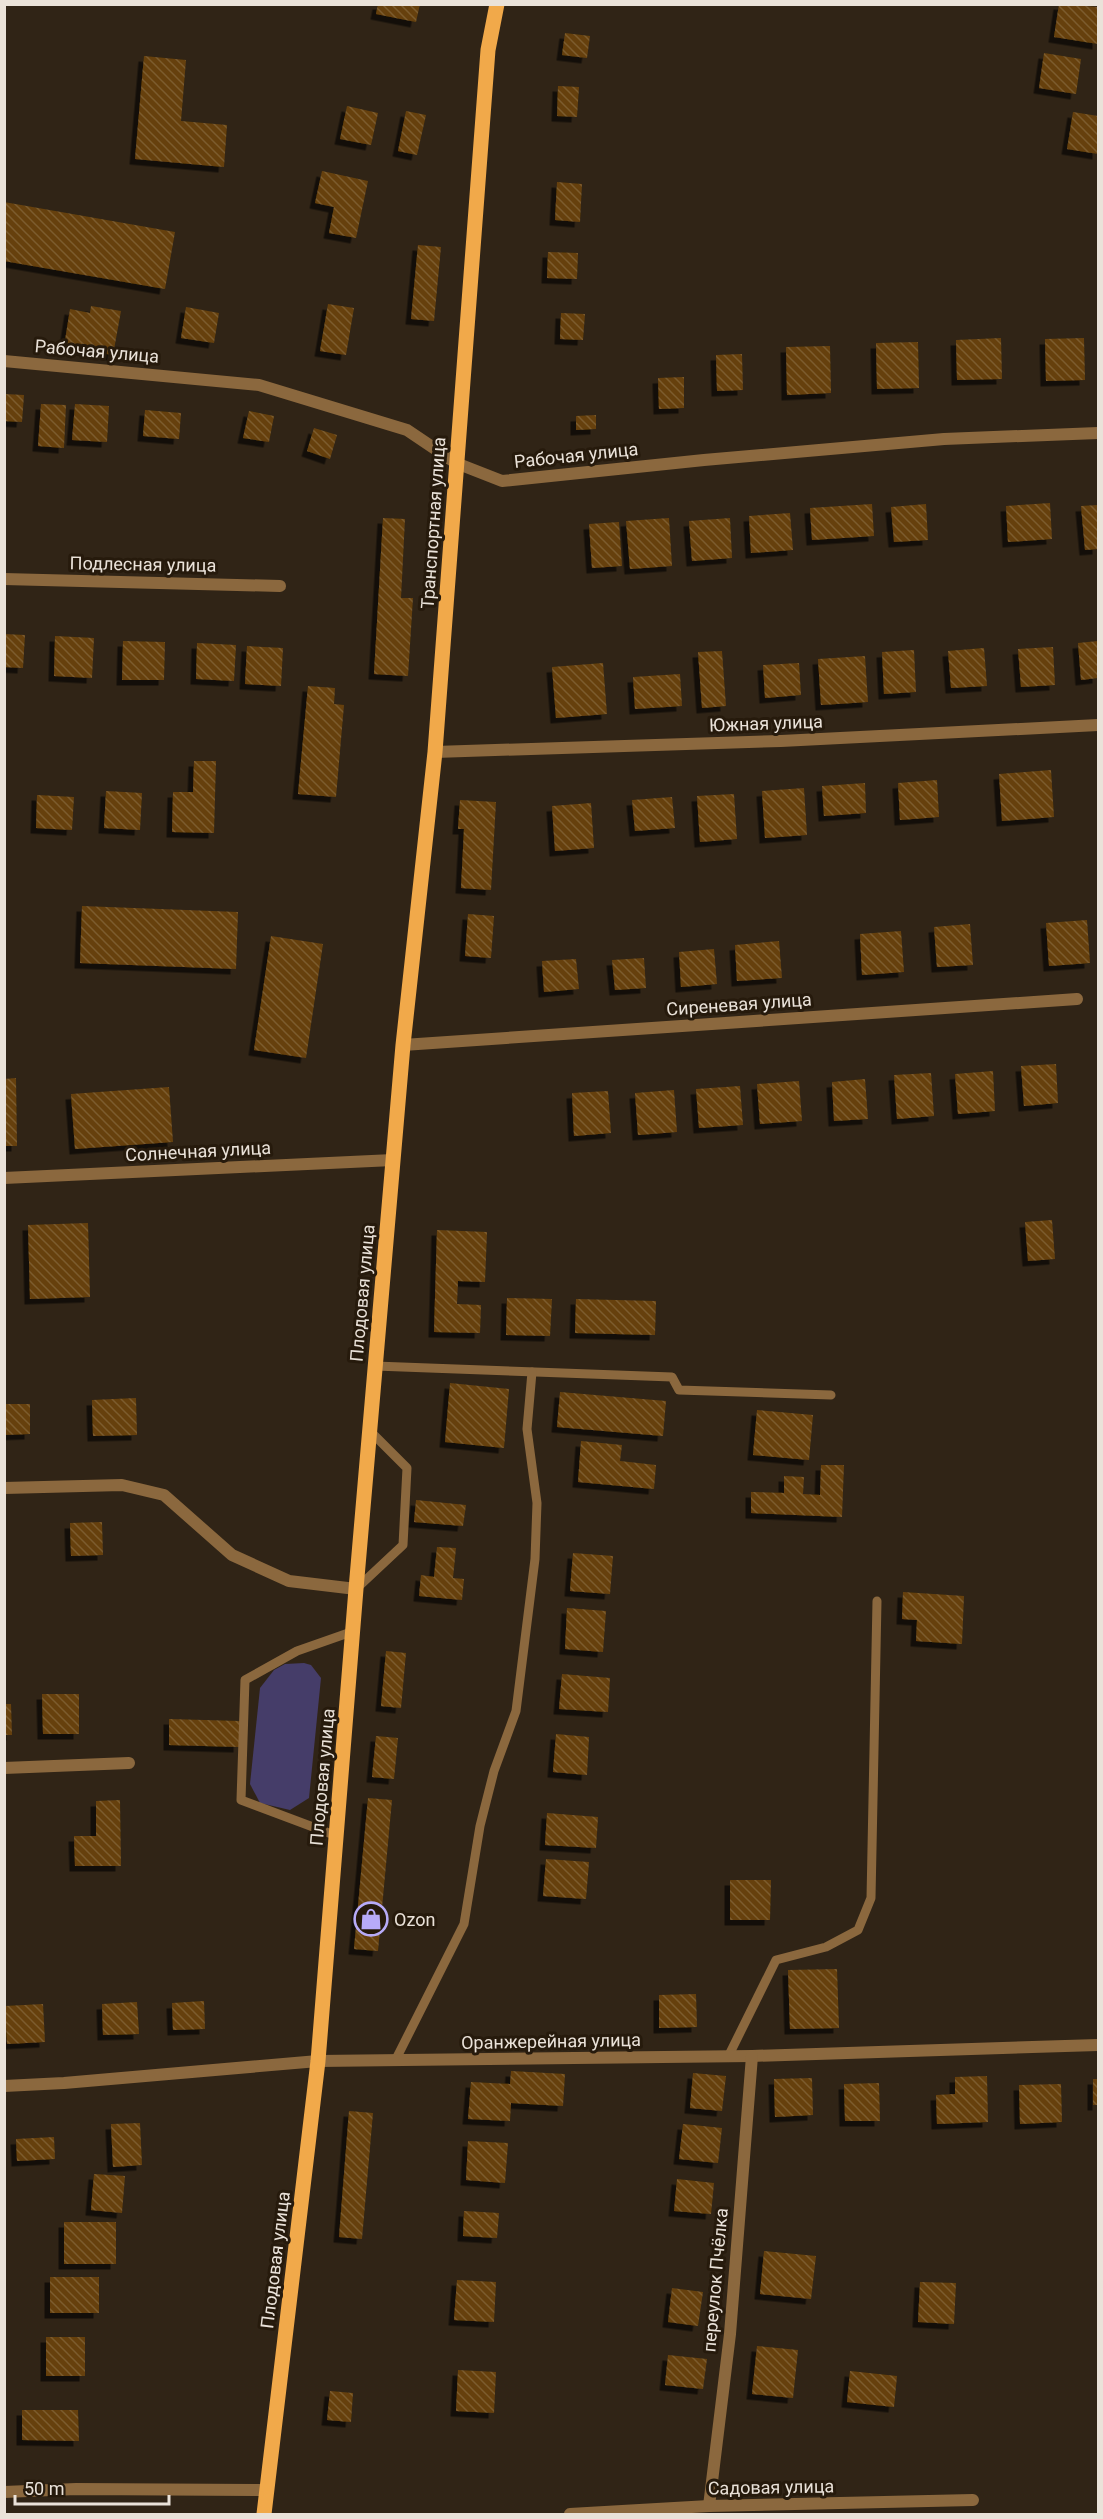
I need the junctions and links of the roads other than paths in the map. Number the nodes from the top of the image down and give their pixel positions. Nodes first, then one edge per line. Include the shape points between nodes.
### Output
1 (497, 4) edge
2 (4, 361) edge
3 (1098, 433) edge
4 (456, 463) junction
5 (4, 579) edge
6 (280, 586) dead end
7 (1098, 725) edge
8 (435, 752) junction
9 (1077, 999) dead end
10 (403, 1045) junction
11 (393, 1160) junction
12 (4, 1178) edge
13 (375, 1366) junction
14 (532, 1372) junction
15 (831, 1395) dead end
16 (370, 1431) junction
17 (4, 1488) edge
18 (356, 1589) junction
19 (877, 1601) dead end
20 (354, 1631) junction
21 (129, 1763) dead end
22 (4, 1768) edge
23 (337, 1836) junction
24 (1098, 2045) edge
25 (752, 2056) junction
26 (728, 2057) junction
27 (318, 2061) junction
28 (395, 2061) junction
29 (4, 2086) edge
30 (268, 2490) junction
31 (4, 2492) edge
32 (973, 2500) dead end
33 (709, 2506) junction
34 (265, 2513) edge
35 (570, 2514) edge

1 - 4 main road, Транспортная улица via 488,50
2 - 4 street, Рабочая улица via 259,385 407,430
3 - 4 street, Рабочая улица via 933,440 502,481
4 - 8 main road, Транспортная улица
5 - 6 street, Подлесная улица
7 - 8 street, Южная улица via 781,741
8 - 10 main road, Транспортная улица
9 - 10 street, Сиреневая улица
10 - 11 main road, Плодовая улица
11 - 12 street, Солнечная улица
11 - 13 main road, Плодовая улица
13 - 14 lane
13 - 16 main road, Плодовая улица
14 - 15 lane via 672,1377 679,1390
14 - 28 lane via 527,1430 537,1503 535,1559 516,1711 494,1771 480,1826 464,1924
16 - 18 main road, Плодовая улица
16 - 18 lane via 407,1468 403,1545
17 - 18 street via 122,1485 164,1495 232,1555 290,1581
18 - 20 main road, Плодовая улица
19 - 26 lane via 871,1898 858,1930 826,1947 776,1960
20 - 23 main road, Плодовая улица
20 - 23 lane via 297,1652 244,1680 241,1800
21 - 22 street
23 - 27 main road, Плодовая улица
24 - 25 street, Оранжерейная улица
25 - 26 street, Оранжерейная улица
25 - 33 street, переулок Пчёлка via 730,2334
26 - 28 street, Оранжерейная улица
27 - 28 street, Оранжерейная улица
27 - 29 street, Оранжерейная улица
27 - 30 main road, Плодовая улица
30 - 31 street
30 - 34 main road, Плодовая улица
32 - 33 street, Садовая улица
33 - 35 street, Садовая улица

